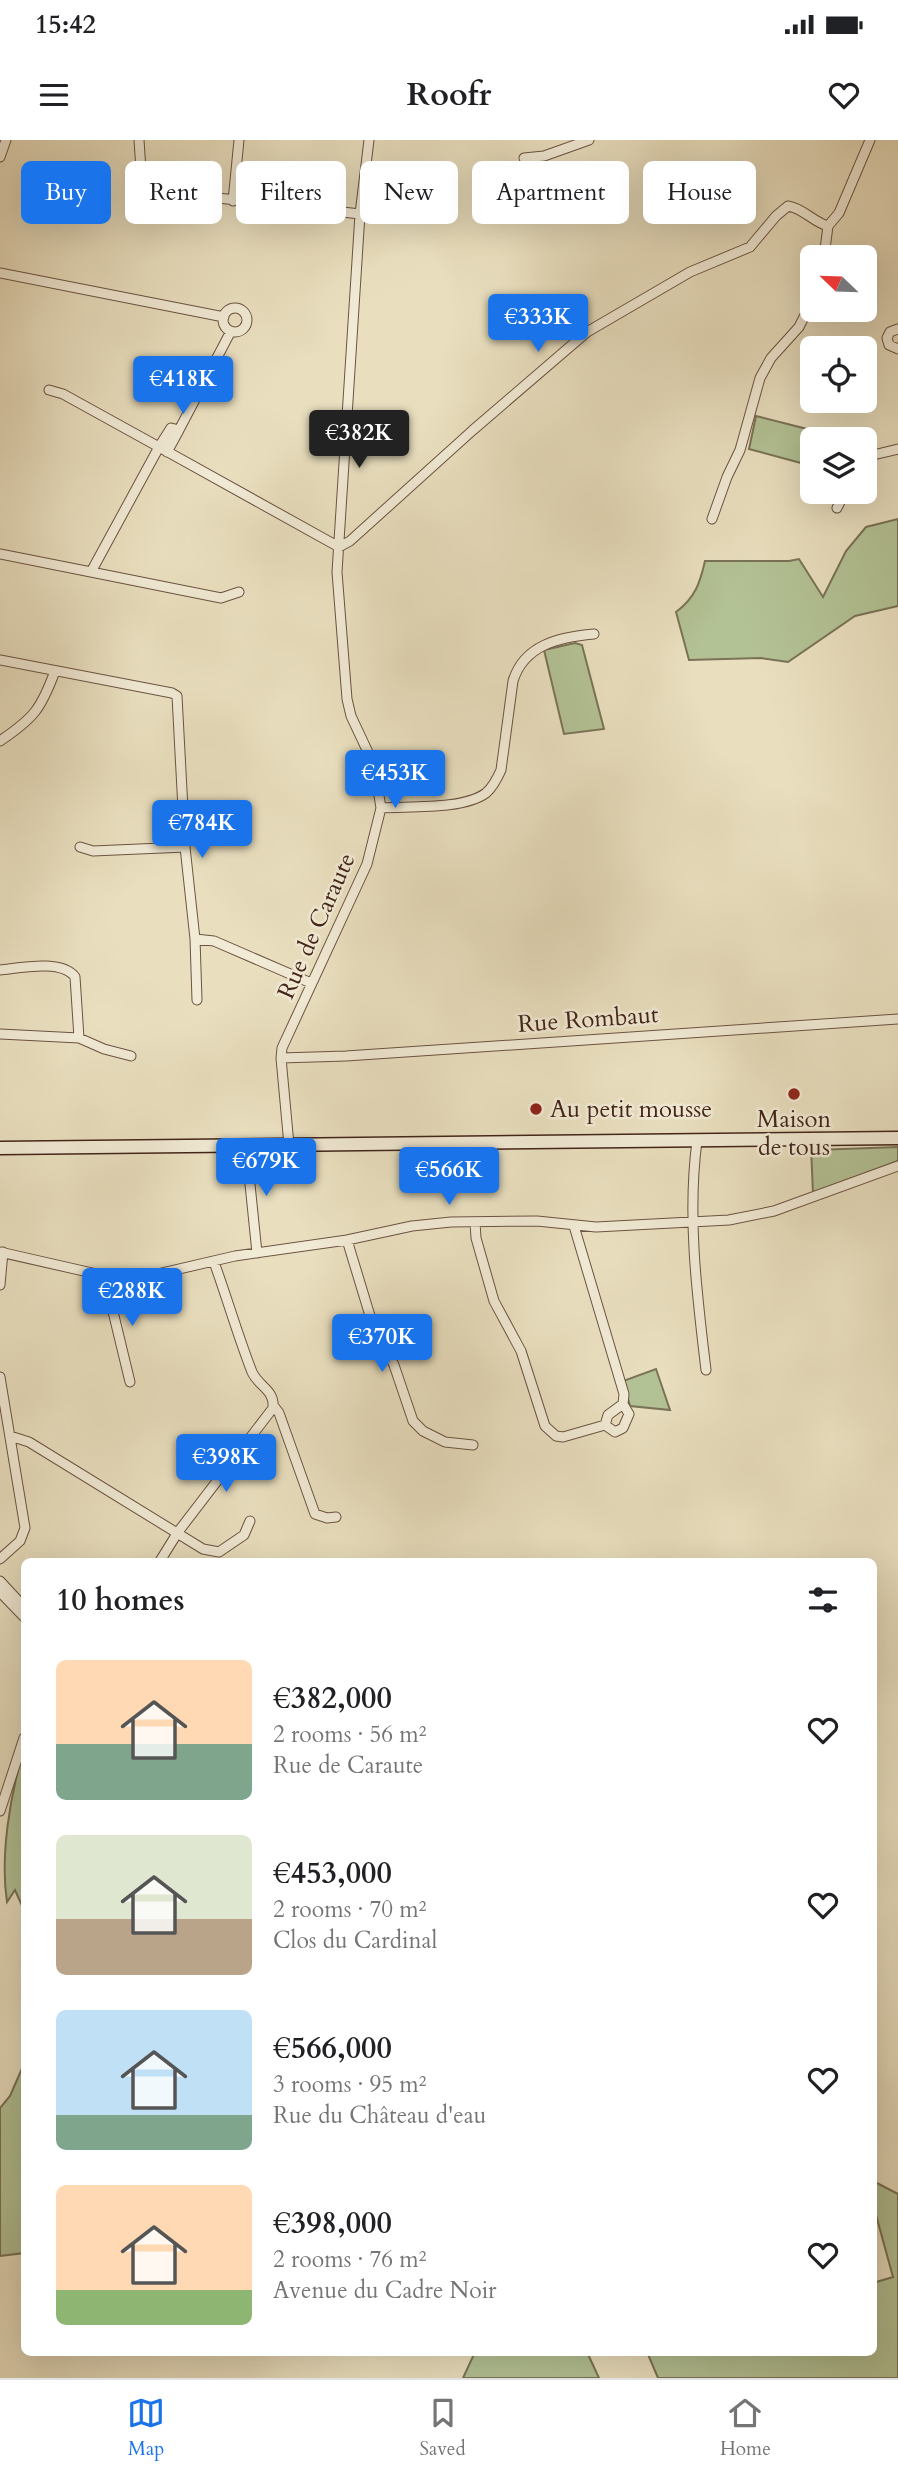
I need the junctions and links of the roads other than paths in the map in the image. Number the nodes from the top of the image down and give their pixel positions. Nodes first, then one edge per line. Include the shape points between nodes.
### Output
1 (6, 140) edge
2 (139, 140) edge
3 (239, 140) edge
4 (369, 140) edge
5 (589, 140) edge
6 (870, 140) edge
7 (0, 157) edge
8 (524, 158) dead end
9 (366, 161) edge
10 (233, 201) junction
11 (360, 214) joint
12 (828, 226) junction
13 (826, 245) edge
14 (0, 273) edge
15 (224, 317) junction
16 (802, 322) edge
17 (898, 329) edge
18 (231, 331) junction
19 (898, 349) edge
20 (49, 390) dead end
21 (898, 449) edge
22 (163, 450) junction
23 (877, 454) edge
24 (839, 504) edge
25 (837, 509) dead end
26 (712, 519) dead end
27 (339, 547) junction
28 (0, 554) edge
29 (91, 572) junction
30 (239, 592) dead end
31 (594, 634) dead end
32 (0, 660) edge
33 (55, 671) junction
34 (0, 741) edge
35 (381, 808) junction
36 (80, 847) dead end
37 (186, 847) junction
38 (195, 939) junction
39 (0, 970) edge
40 (311, 983) junction
41 (197, 1000) dead end
42 (898, 1019) edge
43 (0, 1034) edge
44 (79, 1038) junction
45 (131, 1056) dead end
46 (281, 1058) junction
47 (898, 1138) edge
48 (697, 1141) junction
49 (289, 1144) junction
50 (246, 1145) junction
51 (0, 1148) edge
52 (898, 1167) edge
53 (475, 1222) junction
54 (694, 1223) junction
55 (574, 1226) junction
56 (347, 1240) junction
57 (2, 1252) edge
58 (257, 1253) junction
59 (214, 1262) junction
60 (110, 1277) junction
61 (0, 1285) edge
62 (706, 1370) dead end
63 (0, 1377) edge
64 (131, 1382) dead end
65 (623, 1404) junction
66 (272, 1409) junction
67 (605, 1425) junction
68 (10, 1436) junction
69 (473, 1445) dead end
70 (336, 1517) dead end
71 (250, 1521) dead end
72 (178, 1532) junction
73 (162, 1558) edge
74 (0, 1559) edge
75 (0, 1581) edge
76 (0, 1592) edge
77 (21, 1604) edge
78 (21, 1614) edge
79 (21, 1747) edge
80 (0, 1811) edge

1 - 7 street
2 - 10 street via 141,170 148,184 164,191
3 - 10 street
4 - 9 street, Rue de Caraute
5 - 8 street
6 - 12 street via 839,214
10 - 11 street
11 - 27 street, Rue de Caraute
12 - 13 street
12 - 27 street via 788,206 750,247 690,272 587,332
14 - 15 street
15 - 18 street
15 - 18 street via 236,308 246,314 242,330
16 - 26 street via 764,370 740,450
17 - 19 street via 887,338
18 - 22 street via 179,430 168,430
20 - 22 street
21 - 23 street
22 - 27 street
22 - 29 street
24 - 25 street
27 - 35 street, Rue de Caraute via 347,699 374,765
28 - 29 street
29 - 30 street via 221,598
31 - 35 street via 550,643 525,657 513,681 501,770 487,792 460,803
32 - 33 street
33 - 34 street via 38,710
33 - 37 street via 172,693 178,702
35 - 40 street, Rue de Caraute via 367,864
36 - 37 street via 93,851
37 - 38 street
38 - 40 street via 214,941
38 - 41 street
39 - 44 street via 57,966 71,971
40 - 46 street, Rue de Caraute
42 - 46 street, Rue Rombaut
43 - 44 street
44 - 45 street
46 - 49 street, Rue de Caraute
47 - 48 main road
48 - 49 main road
48 - 54 street
49 - 50 main road
50 - 51 main road
50 - 58 street
52 - 54 street via 774,1211
53 - 55 street via 537,1221
53 - 56 street via 412,1226
53 - 67 street via 494,1301 520,1351 545,1426 563,1437
54 - 55 street
54 - 62 street
55 - 65 street via 624,1394
56 - 58 street
56 - 69 street via 371,1319 394,1365 413,1421 445,1441
57 - 60 street
57 - 61 street
58 - 59 street
59 - 60 street via 136,1279
59 - 66 street via 253,1374 271,1392
60 - 64 street via 112,1310
63 - 68 street
65 - 67 street via 608,1415
65 - 67 street via 629,1414 623,1428 615,1432
66 - 70 street via 279,1413 315,1514
66 - 72 street
68 - 72 street via 29,1442
68 - 74 street via 25,1528 20,1541
71 - 72 street via 244,1535 219,1552 203,1549
72 - 73 street
75 - 77 street
76 - 78 street
79 - 80 street

